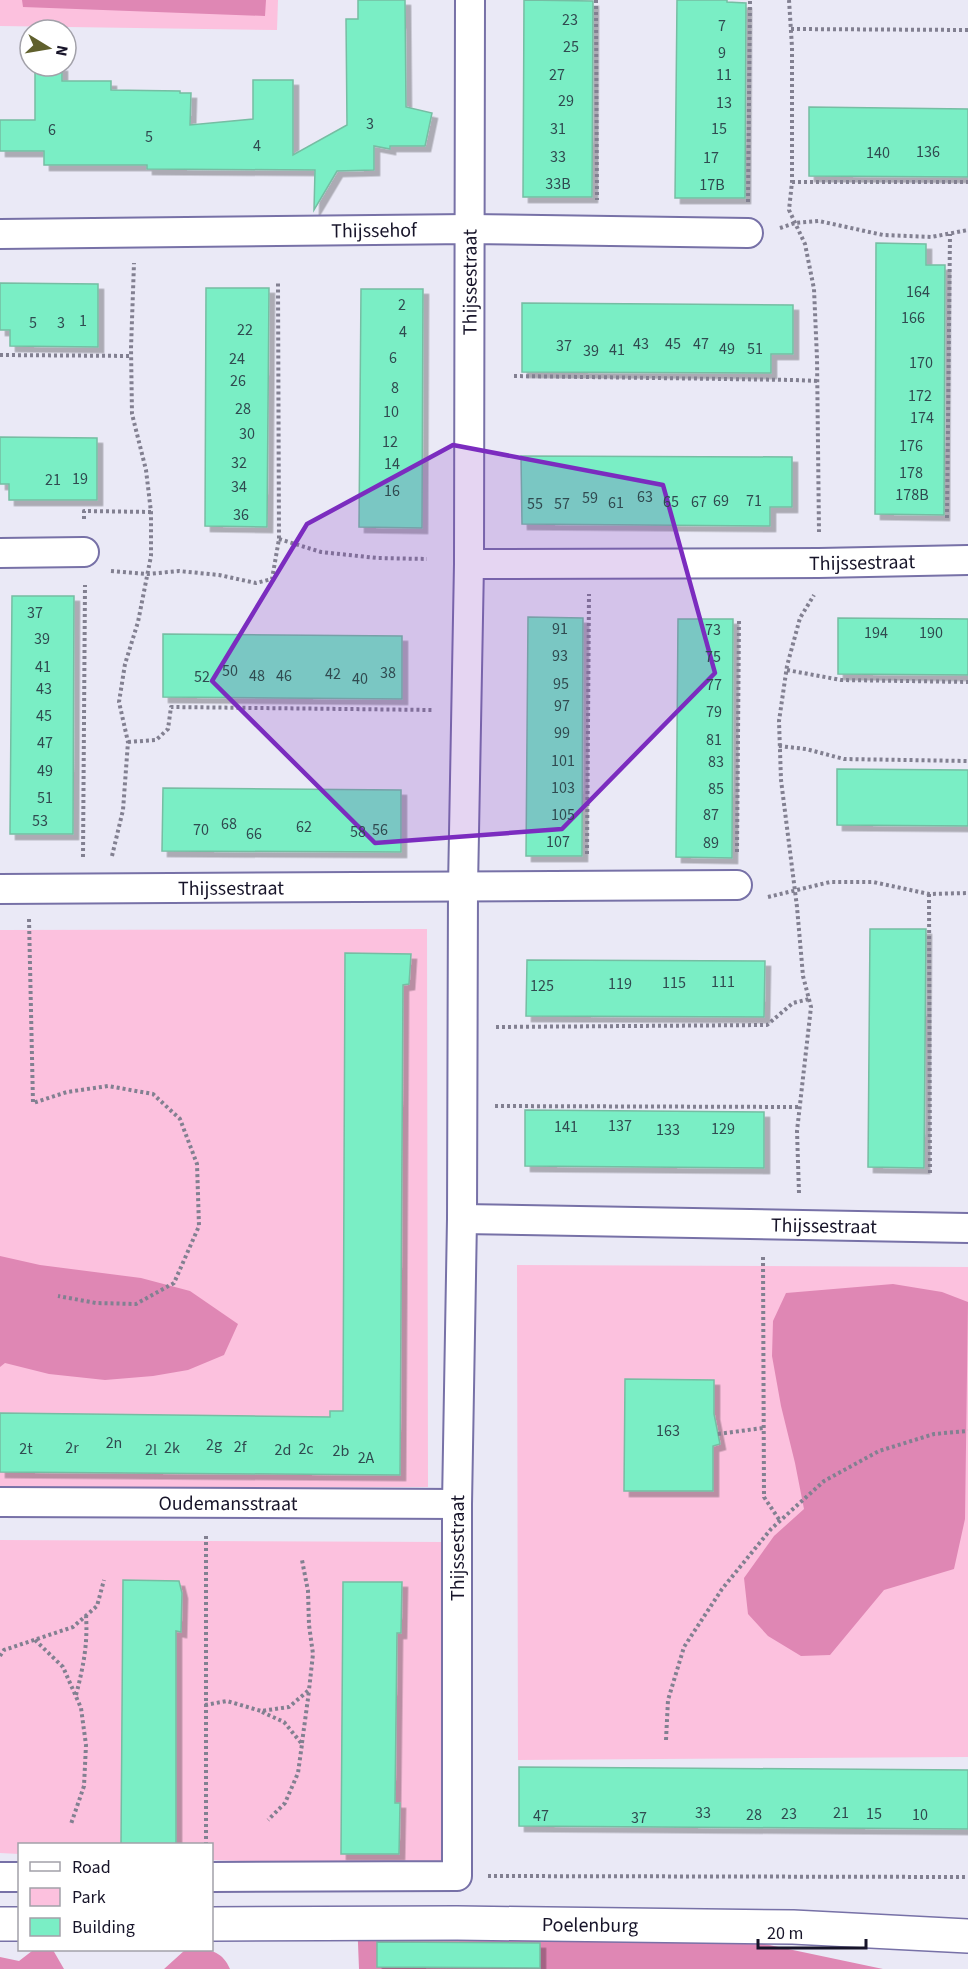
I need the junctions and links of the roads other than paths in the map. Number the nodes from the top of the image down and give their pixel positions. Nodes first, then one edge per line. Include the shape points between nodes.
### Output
1 (470, 0) edge
2 (469, 229) junction
3 (748, 233) road end
4 (0, 234) edge
5 (84, 552) road end
6 (0, 553) edge
7 (968, 560) edge
8 (469, 564) junction
9 (737, 885) road end
10 (463, 887) junction
11 (0, 889) edge
12 (462, 1219) junction
13 (968, 1228) edge
14 (0, 1502) edge
15 (457, 1504) junction
16 (0, 1877) edge
17 (18, 1877) edge
18 (213, 1877) edge
19 (213, 1924) edge
20 (968, 1936) edge

1 - 2 street, Thijssestraat
2 - 3 street, Thijssehof
2 - 4 street, Thijssehof
2 - 8 street, Thijssestraat
5 - 6 street
7 - 8 street, Thijssestraat
8 - 10 street, Thijssestraat
9 - 10 street, Thijssestraat
10 - 11 street, Thijssestraat
10 - 12 street, Thijssestraat
12 - 13 street, Thijssestraat
12 - 15 street, Thijssestraat
14 - 15 street, Oudemansstraat
15 - 18 street, Thijssestraat via 457,1876
16 - 17 street
19 - 20 street, Poelenburg via 793,1927

